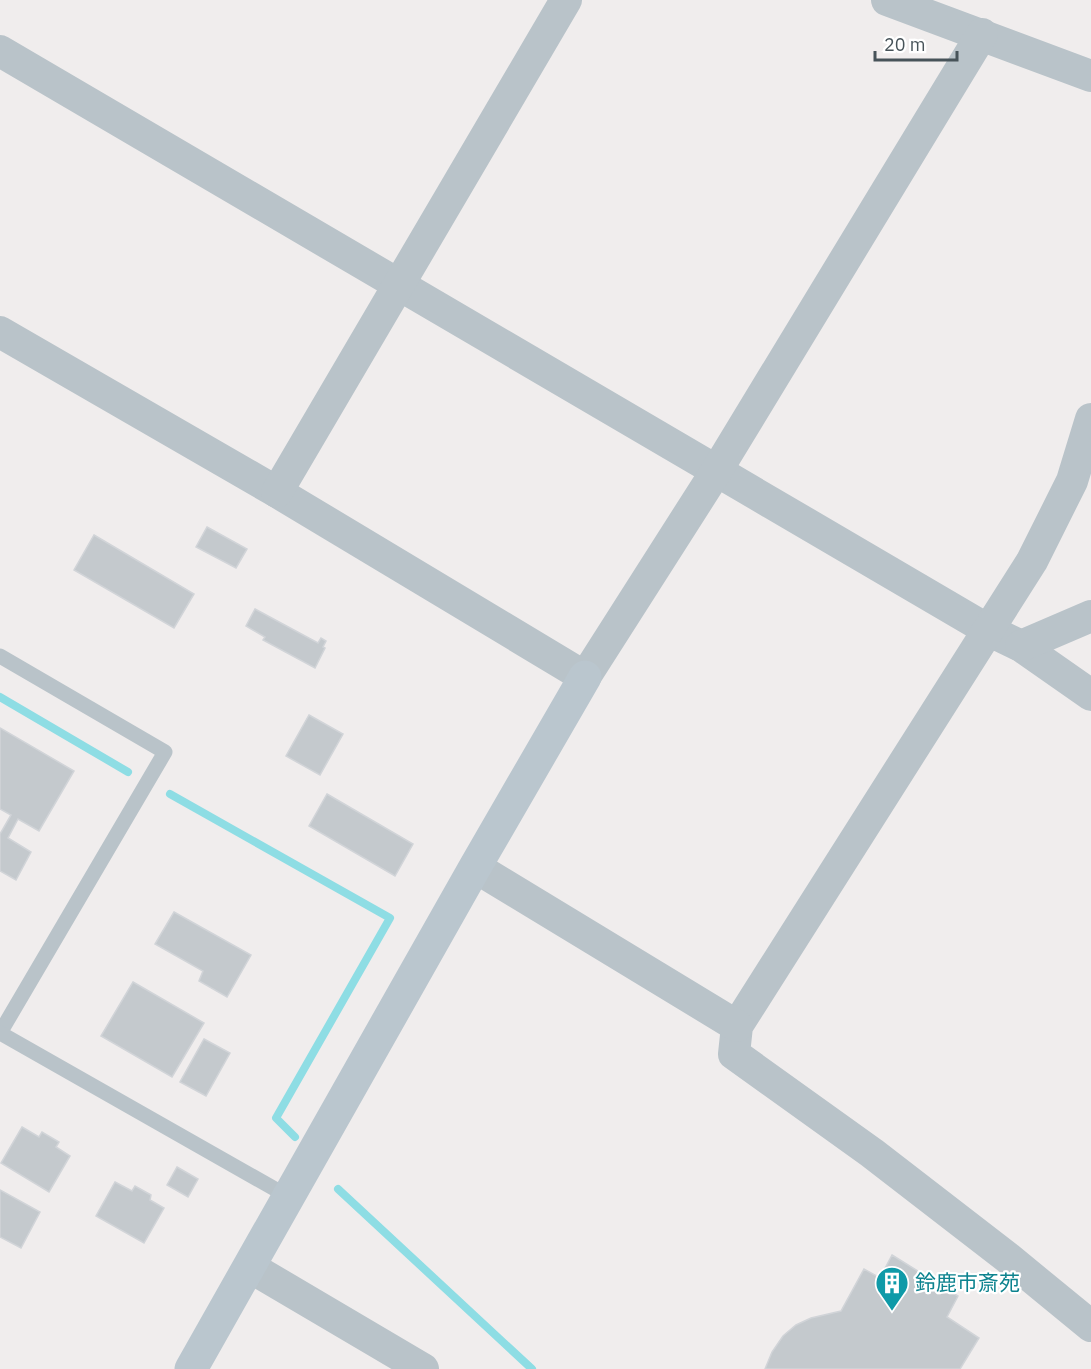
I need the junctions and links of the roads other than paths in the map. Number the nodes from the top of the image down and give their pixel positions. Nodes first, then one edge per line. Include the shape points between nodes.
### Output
1 (566, 0) edge
2 (887, 0) edge
3 (982, 34) junction
4 (0, 51) edge
5 (1091, 76) edge
6 (398, 283) junction
7 (0, 332) edge
8 (1091, 423) edge
9 (717, 470) junction
10 (277, 492) junction
11 (1091, 616) edge
12 (990, 631) junction
13 (1021, 646) junction
14 (0, 656) edge
15 (585, 677) junction
16 (1091, 695) edge
17 (475, 867) junction
18 (737, 1026) junction
19 (289, 1197) junction
20 (250, 1267) junction
21 (1091, 1326) edge
22 (191, 1369) edge
23 (423, 1369) edge

1 - 6 street
2 - 3 street
3 - 5 street
3 - 9 street
4 - 6 street
6 - 9 street
6 - 10 street
7 - 10 street
8 - 12 street via 1072,481 1032,561
9 - 12 street
9 - 15 street
10 - 15 street
11 - 13 street
12 - 13 street
12 - 18 street
13 - 16 street
14 - 19 lane via 165,752 0,1033
15 - 17 street
17 - 18 street
17 - 19 street
18 - 21 street via 734,1054 872,1153
19 - 20 street
20 - 22 street
20 - 23 street

